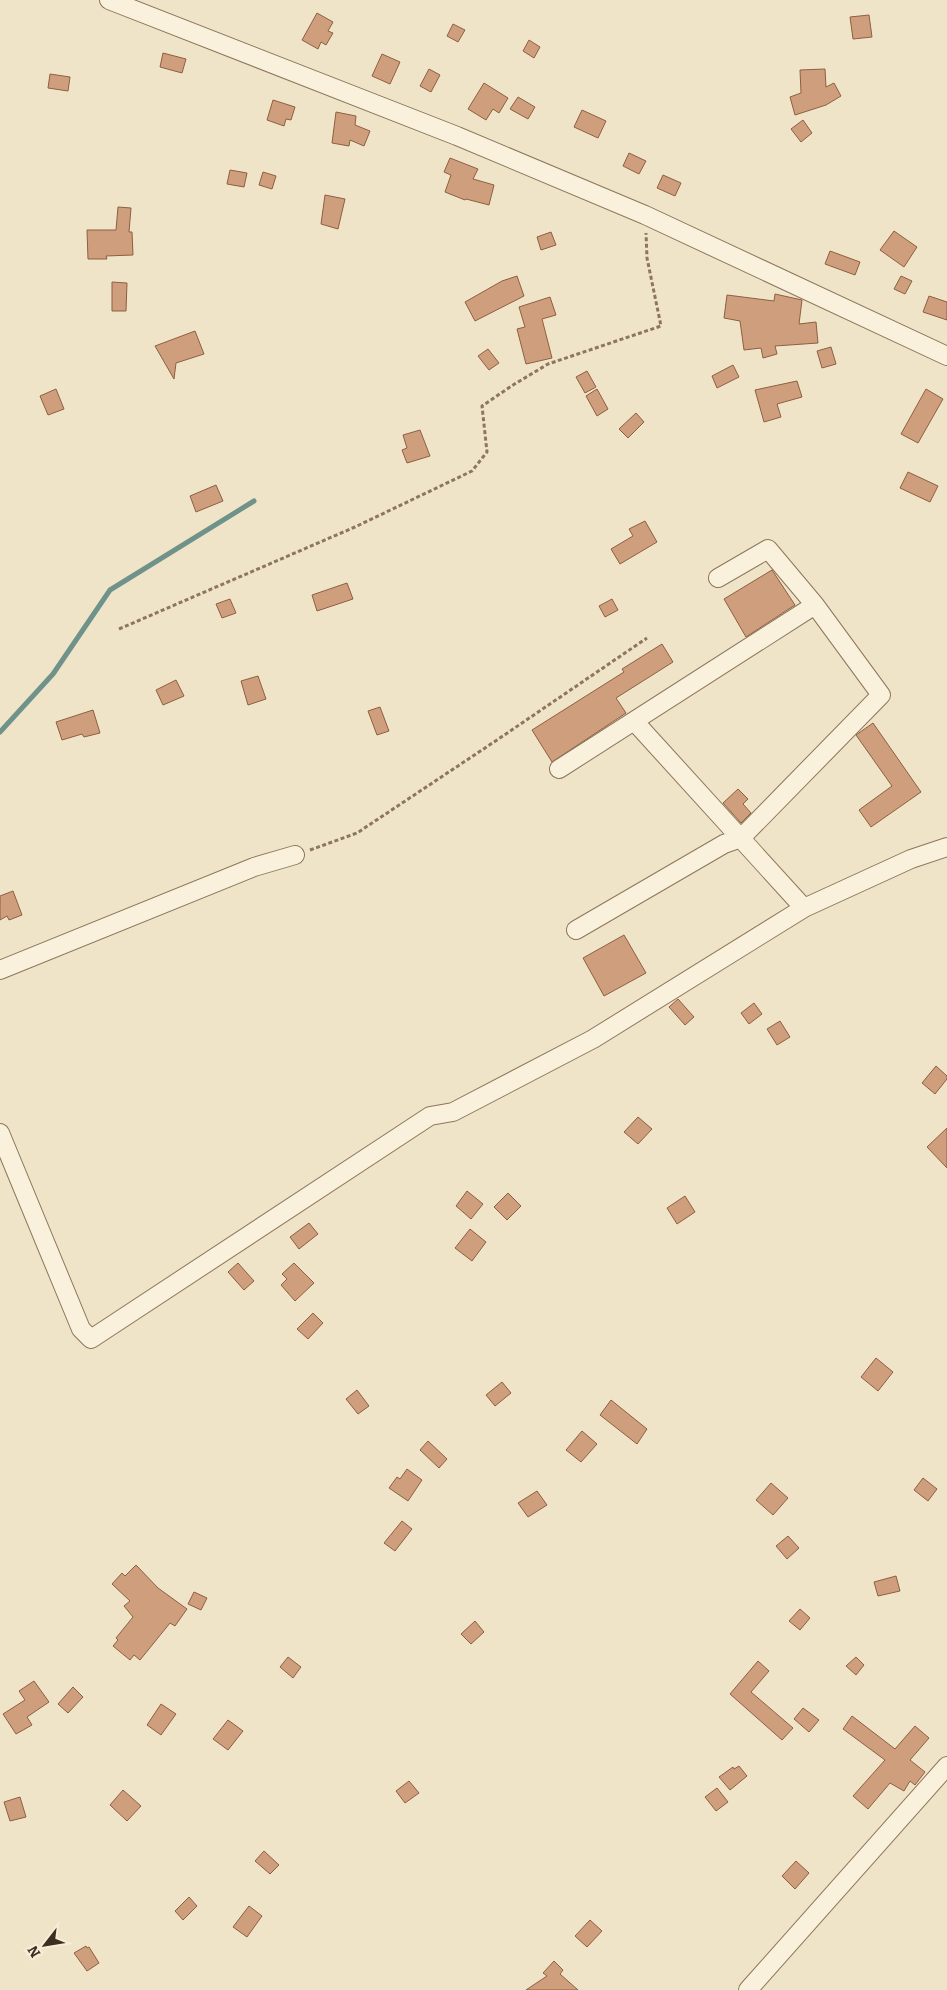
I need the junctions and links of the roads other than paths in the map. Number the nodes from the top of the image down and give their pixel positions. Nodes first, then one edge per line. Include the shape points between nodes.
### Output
1 (109, 0) edge
2 (947, 356) edge
3 (718, 578) dead end
4 (815, 605) junction
5 (634, 721) junction
6 (559, 769) dead end
7 (741, 838) junction
8 (947, 847) edge
9 (295, 855) road end
10 (804, 908) junction
11 (576, 930) dead end
12 (0, 970) edge
13 (0, 1133) edge
14 (947, 1766) edge
15 (748, 1990) edge

1 - 2 street via 457,136 645,215
3 - 4 street via 768,549
4 - 5 street
4 - 7 street via 881,695
5 - 6 street
5 - 7 street
7 - 10 street
7 - 11 street via 724,844
8 - 10 street via 911,859
9 - 12 street via 254,868
10 - 13 street via 594,1038 453,1112 430,1116 91,1338 81,1329
14 - 15 street

